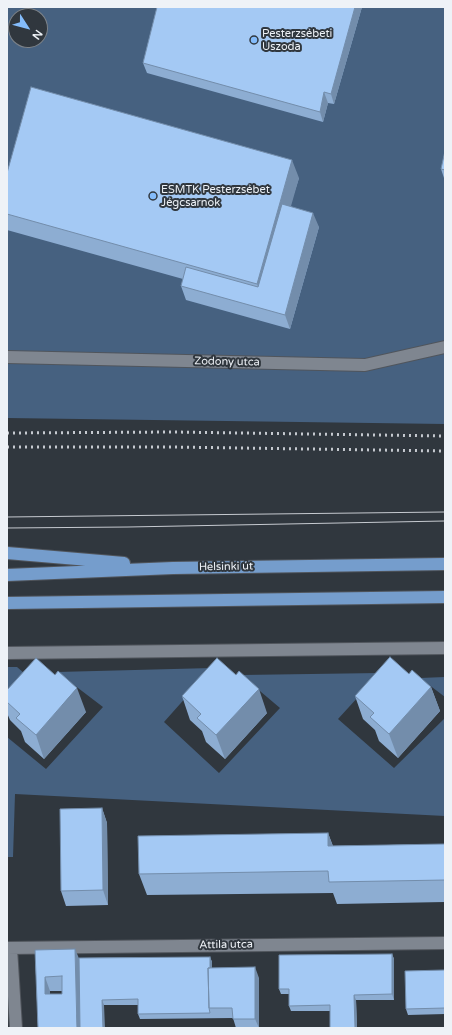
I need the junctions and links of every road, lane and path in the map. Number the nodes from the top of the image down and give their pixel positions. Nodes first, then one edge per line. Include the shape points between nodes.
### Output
1 (445, 347) edge
2 (7, 357) edge
3 (7, 553) edge
4 (445, 564) edge
5 (173, 568) junction
6 (7, 575) edge
7 (445, 597) edge
8 (7, 603) edge
9 (445, 648) edge
10 (7, 652) edge
11 (445, 943) edge
12 (9, 948) edge
13 (16, 1028) edge

1 - 2 street, Zodony utca via 366,365
3 - 5 main road
4 - 5 main road, Helsinki út
5 - 6 main road, Helsinki út
7 - 8 main road
9 - 10 street
11 - 12 street, Attila utca
12 - 13 street

